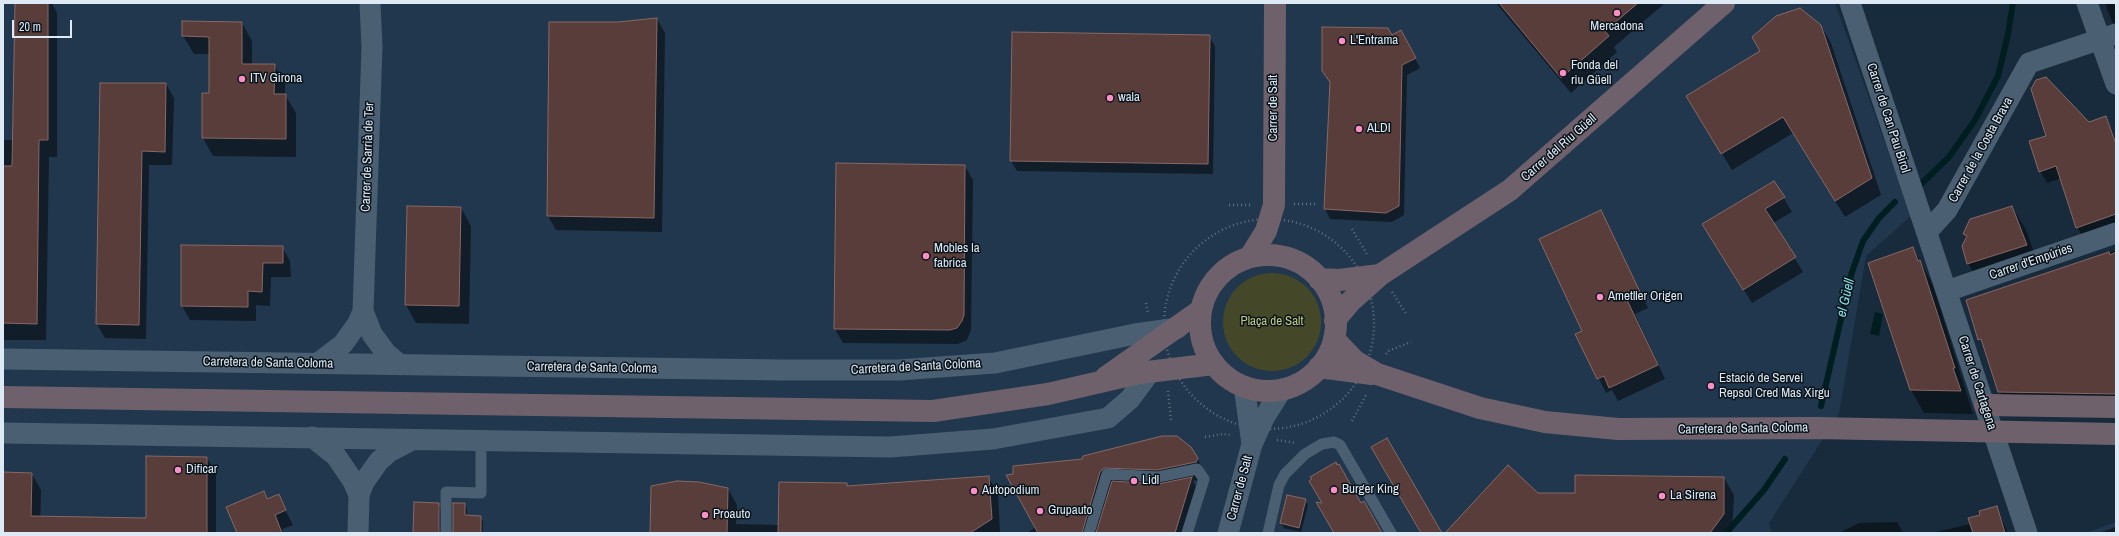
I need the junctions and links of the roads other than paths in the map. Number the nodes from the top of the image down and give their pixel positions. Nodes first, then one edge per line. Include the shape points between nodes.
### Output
1 (370, 3) edge
2 (1275, 3) edge
3 (1724, 3) edge
4 (1850, 3) edge
5 (2086, 3) edge
6 (2108, 37) edge
7 (2116, 84) edge
8 (1272, 213) junction
9 (1927, 232) junction
10 (2116, 233) edge
11 (1250, 257) junction
12 (1294, 260) junction
13 (1380, 275) junction
14 (1319, 279) junction
15 (1947, 290) junction
16 (1201, 310) junction
17 (364, 311) junction
18 (1178, 328) junction
19 (1335, 329) junction
20 (3, 359) edge
21 (318, 363) junction
22 (1214, 364) junction
23 (400, 365) junction
24 (1373, 365) junction
25 (1319, 367) junction
26 (1150, 372) junction
27 (1100, 381) junction
28 (1244, 386) junction
29 (1282, 389) junction
30 (3, 397) edge
31 (1985, 405) junction
32 (2116, 408) edge
33 (1994, 432) junction
34 (3, 433) edge
35 (2116, 434) edge
36 (312, 437) junction
37 (413, 440) junction
38 (481, 440) junction
39 (1252, 444) junction
40 (359, 495) junction
41 (358, 533) edge
42 (446, 533) edge
43 (1089, 533) edge
44 (1187, 533) edge
45 (1228, 533) edge
46 (1268, 533) edge
47 (1391, 533) edge
48 (2028, 533) edge

1 - 17 street, Carrer de Sarrià de Ter via 372,47
2 - 8 street, Carrer de Salt
3 - 13 street, Carrer del Riu Güell via 1510,190
4 - 9 street, Carrer de Can Pau Birol
5 - 6 street
6 - 7 street
6 - 9 street, Carrer de la Costa Brava via 2029,64 1947,210
8 - 11 street, Carrer de Salt via 1266,231
8 - 12 street, Carrer de Salt via 1284,244
9 - 15 street, Carrer de Cartagena
10 - 15 street, Carrer d'Empúries
11 - 12 street via 1269,255
11 - 16 street via 1233,264 1218,276 1207,292
12 - 14 street
13 - 14 street, Carrer del Riu Güell via 1339,280
13 - 19 street, Carrer del Riu Güell via 1351,301
14 - 19 street via 1330,295
15 - 31 street, Carrer de Cartagena
16 - 18 street
16 - 22 street via 1202,341
17 - 21 street, Carrer de Sarrià de Ter via 343,344
17 - 23 street, Carrer de Sarrià de Ter via 372,334 386,353
18 - 23 street, Carretera de Santa Coloma via 1135,334 995,363 899,370
18 - 27 street
19 - 24 street, Carretera de Santa Coloma via 1355,361
19 - 25 street via 1326,357
20 - 21 street, Carretera de Santa Coloma
21 - 23 street, Carretera de Santa Coloma
22 - 26 street
22 - 28 street via 1227,377
24 - 25 street, Carretera de Santa Coloma
24 - 33 street, Carretera de Santa Coloma via 1480,408 1552,423 1626,429 1817,428
25 - 29 street via 1300,383
26 - 27 street
26 - 38 street via 1130,399 1108,418 993,439 890,447
27 - 30 street via 1048,394 933,411
28 - 29 street via 1263,390
28 - 39 street, Carrer de Salt
29 - 39 street, Carrer de Salt
31 - 32 street
31 - 33 street, Carrer de Cartagena
33 - 35 street, Carretera de Santa Coloma
33 - 48 street, Carrer de Cartagena
34 - 36 street
36 - 37 street
36 - 40 street via 336,456
37 - 38 street
37 - 40 street via 379,461
38 - 42 lane via 481,494 446,492
39 - 45 street, Carrer de Salt
40 - 41 street
43 - 44 lane via 1107,474 1158,477 1197,469 1204,480
46 - 47 lane via 1279,485 1285,474 1305,454 1322,444 1334,442 1340,445

